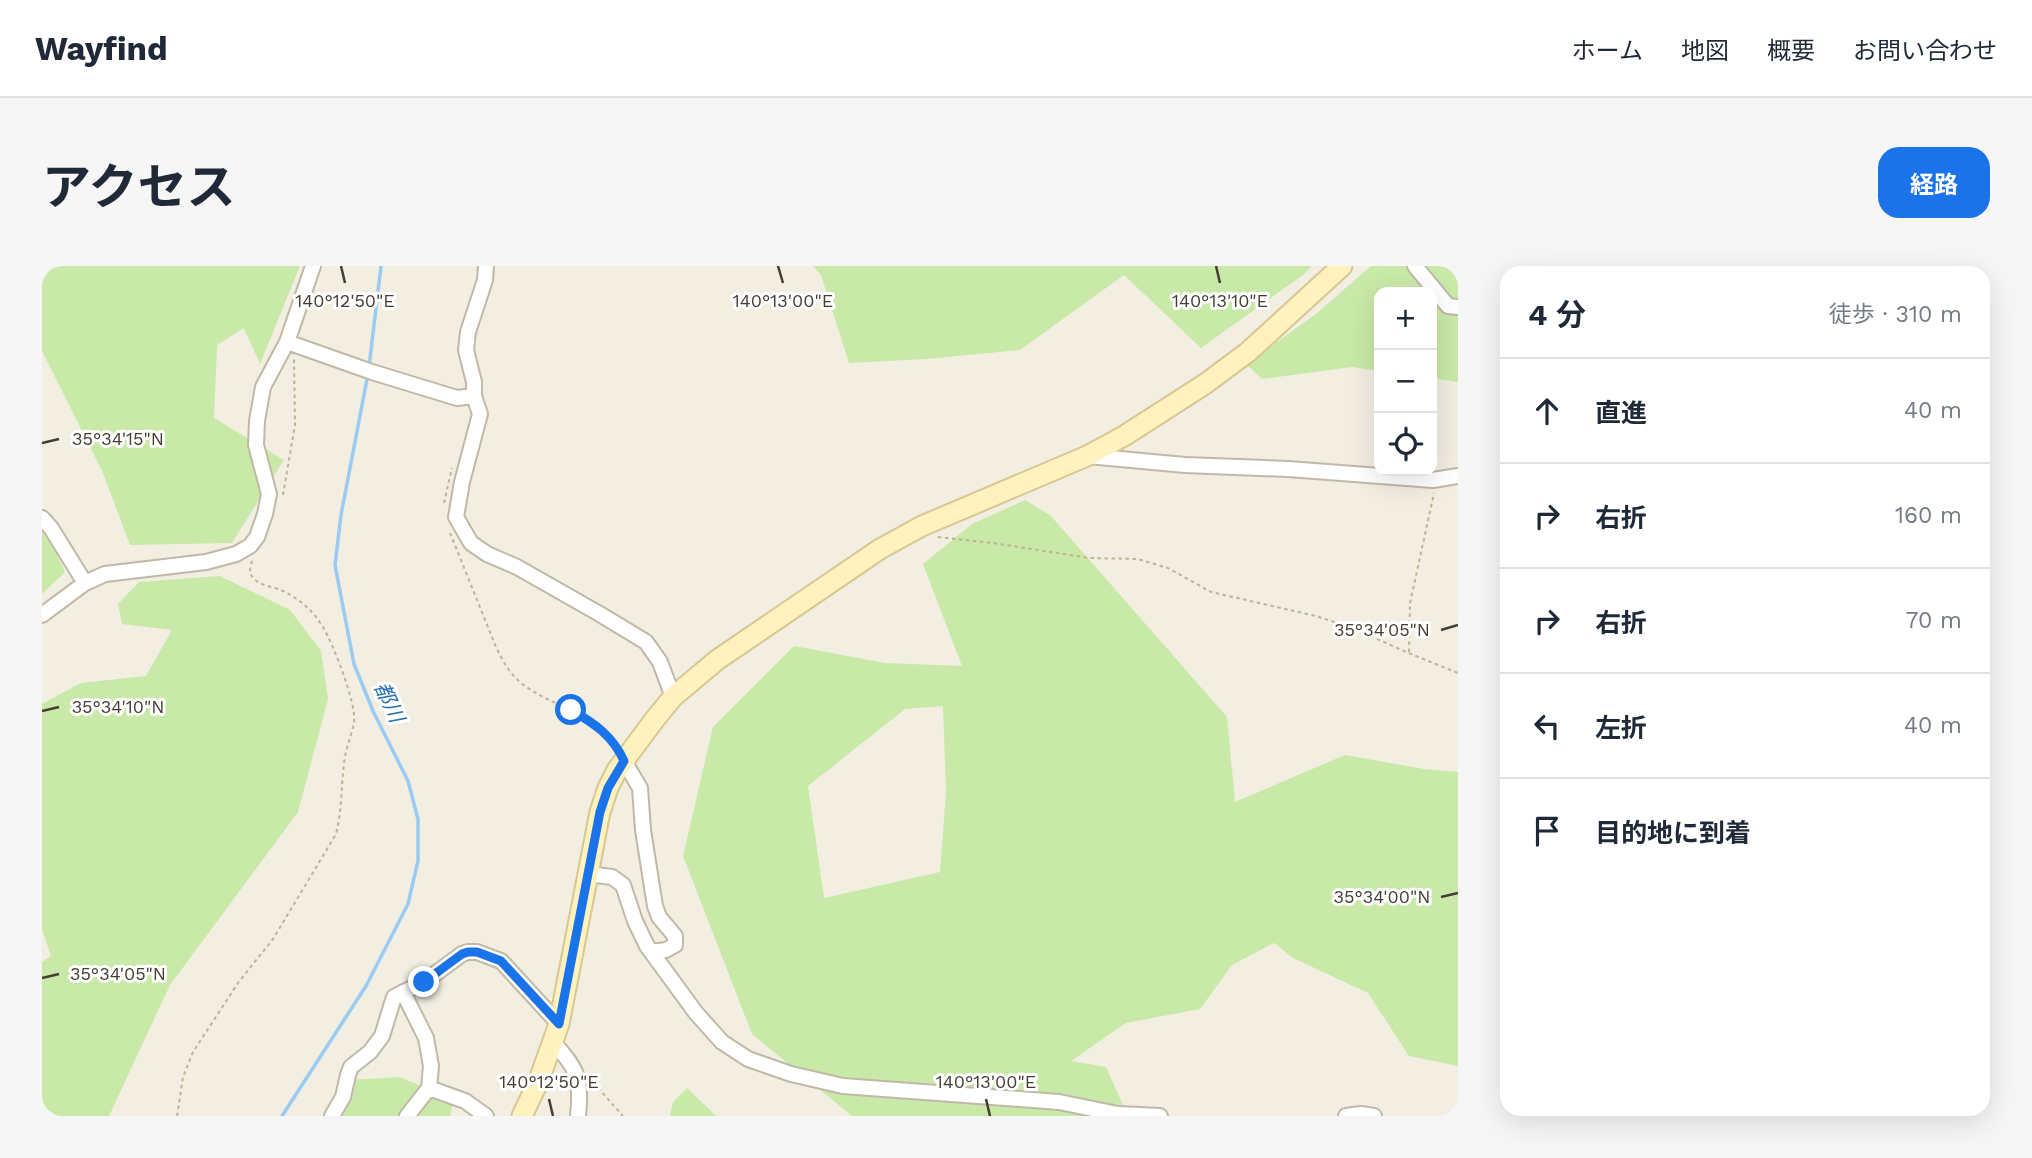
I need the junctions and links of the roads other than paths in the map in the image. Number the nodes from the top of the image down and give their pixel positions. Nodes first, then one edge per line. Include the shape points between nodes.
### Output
1 (313, 266) edge
2 (486, 266) edge
3 (1342, 266) edge
4 (1415, 266) edge
5 (1458, 307) edge
6 (293, 344) junction
7 (474, 396) junction
8 (1087, 456) junction
9 (1458, 475) edge
10 (42, 518) edge
11 (85, 583) junction
12 (42, 615) edge
13 (673, 696) junction
14 (624, 761) junction
15 (588, 874) junction
16 (652, 952) junction
17 (403, 992) junction
18 (556, 1033) junction
19 (429, 1088) junction
20 (332, 1116) edge
21 (407, 1116) edge
22 (486, 1116) edge
23 (522, 1116) edge
24 (578, 1116) edge
25 (1160, 1116) edge
26 (1346, 1116) edge
27 (1374, 1116) edge

1 - 6 street
2 - 7 street via 466,350
3 - 8 street via 1248,352 1161,413
4 - 5 street via 1448,306
6 - 7 street via 457,398
6 - 11 street via 263,387 256,445 269,494 250,546 206,562 105,574
7 - 13 street via 480,414 456,517 471,543 646,642 660,662
8 - 9 street via 1433,480
8 - 13 street via 880,548 717,660
10 - 11 street
11 - 12 street
13 - 14 street
14 - 15 street via 600,812
14 - 16 street via 640,789 655,906 675,936 675,945
15 - 16 street via 612,877 623,885
15 - 18 street
16 - 25 street via 722,1042 769,1067 843,1086 1059,1102 1118,1114
17 - 18 street via 462,954 477,952 501,961
17 - 19 street via 426,1038
17 - 20 street via 394,997 382,1036 351,1066 343,1097
18 - 23 street
18 - 24 street via 579,1082
19 - 21 street
19 - 22 street via 465,1101
26 - 27 street

